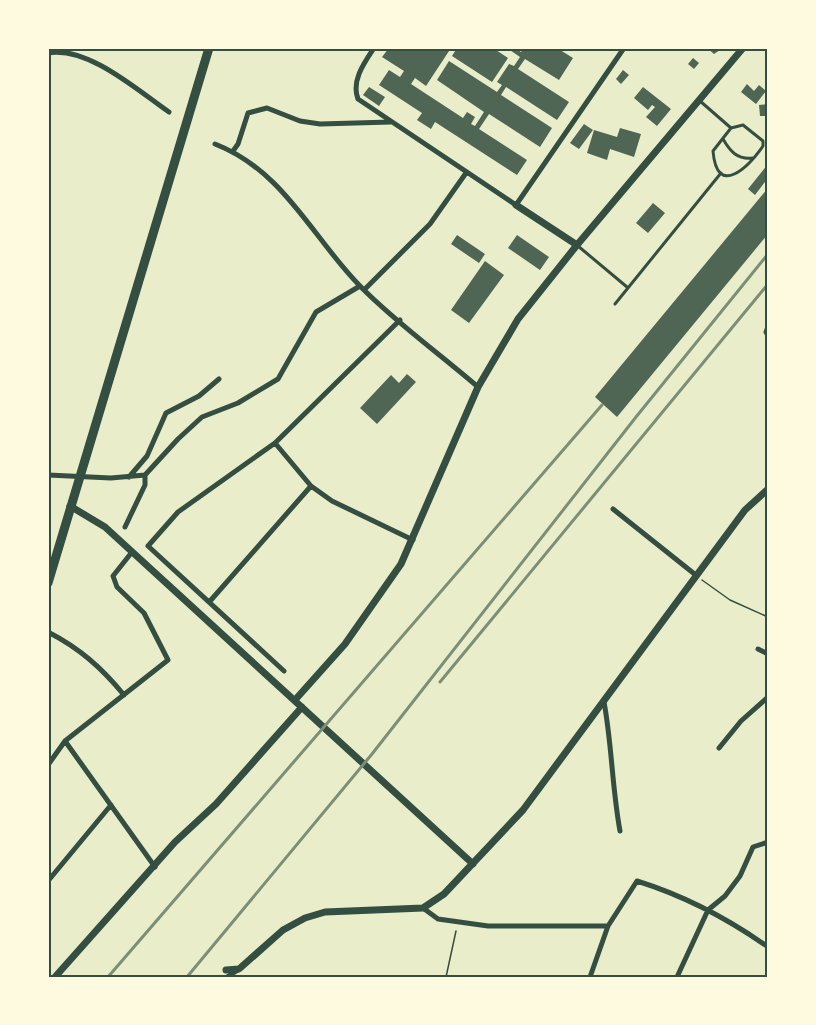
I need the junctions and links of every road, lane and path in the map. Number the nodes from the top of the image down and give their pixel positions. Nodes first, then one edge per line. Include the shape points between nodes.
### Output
1 (209, 48) edge
2 (374, 48) edge
3 (624, 48) edge
4 (743, 48) edge
5 (48, 53) edge
6 (699, 100) junction
7 (169, 112) dead end
8 (393, 122) junction
9 (731, 128) junction
10 (723, 139) junction
11 (215, 144) dead end
12 (233, 151) junction
13 (754, 158) junction
14 (466, 172) junction
15 (721, 172) junction
16 (516, 205) junction
17 (577, 245) junction
18 (362, 288) junction
19 (627, 288) junction
20 (615, 304) dead end
21 (400, 320) junction
22 (768, 324) edge
23 (768, 338) edge
24 (219, 379) dead end
25 (478, 387) junction
26 (275, 443) junction
27 (51, 475) edge
28 (145, 475) junction
29 (128, 478) junction
30 (311, 486) junction
31 (768, 489) edge
32 (70, 506) junction
33 (613, 509) dead end
34 (125, 527) dead end
35 (413, 540) junction
36 (132, 552) junction
37 (697, 576) junction
38 (48, 584) edge
39 (211, 600) junction
40 (768, 617) edge
41 (48, 632) edge
42 (758, 649) dead end
43 (768, 654) edge
44 (284, 671) dead end
45 (124, 695) junction
46 (768, 697) edge
47 (295, 700) junction
48 (604, 702) junction
49 (302, 707) junction
50 (65, 741) junction
51 (719, 748) dead end
52 (48, 765) edge
53 (111, 805) junction
54 (620, 831) dead end
55 (768, 842) edge
56 (473, 864) junction
57 (155, 867) junction
58 (48, 881) edge
59 (423, 908) junction
60 (708, 910) junction
61 (458, 922) junction
62 (608, 927) junction
63 (768, 947) edge
64 (227, 973) edge
65 (55, 977) edge
66 (446, 977) edge
67 (590, 977) edge
68 (677, 977) edge

1 - 32 highway
2 - 8 street via 359,70 355,92 357,99
3 - 16 street
4 - 6 street
5 - 7 street via 63,50 88,59
6 - 9 lane
6 - 17 street
8 - 12 street via 320,124 267,108 248,113
8 - 14 street
9 - 10 lane
9 - 13 lane via 743,125 763,141
10 - 13 lane via 734,155
10 - 15 lane via 713,151 714,164
11 - 12 street
12 - 18 street via 299,207
13 - 15 lane via 742,172 731,176
14 - 16 street
14 - 18 street via 430,224
15 - 19 lane
16 - 17 street
17 - 19 lane
17 - 25 street via 518,319
18 - 21 street
18 - 28 street via 316,312 278,379 238,403 202,417
19 - 20 lane
21 - 25 street
21 - 26 street
22 - 23 lane
24 - 29 street via 199,396 166,413 147,456
25 - 35 street
26 - 30 street
26 - 39 street via 178,512 148,546
27 - 29 street
28 - 29 street
28 - 34 street via 146,485
30 - 35 street via 332,501
30 - 39 street
31 - 37 street via 745,510
32 - 36 street via 99,523
32 - 38 highway
33 - 37 street
35 - 47 street via 377,602
36 - 45 street via 113,576 117,587 144,613 168,660
36 - 47 street
37 - 40 path via 730,600
37 - 48 street
39 - 44 street
41 - 45 street via 77,647 103,669
42 - 43 street
45 - 50 street
46 - 51 street
47 - 49 street
48 - 54 street
48 - 56 street via 523,810
49 - 56 street
49 - 57 street
50 - 52 street
50 - 53 street
53 - 57 street
53 - 58 street
55 - 60 street via 753,847 740,876
56 - 59 street via 444,894
57 - 65 street
59 - 61 street via 438,919
59 - 64 street via 326,912 305,918 283,930 239,969
60 - 62 street via 637,881
60 - 63 street
60 - 68 street
61 - 62 street
61 - 66 path
62 - 67 street

